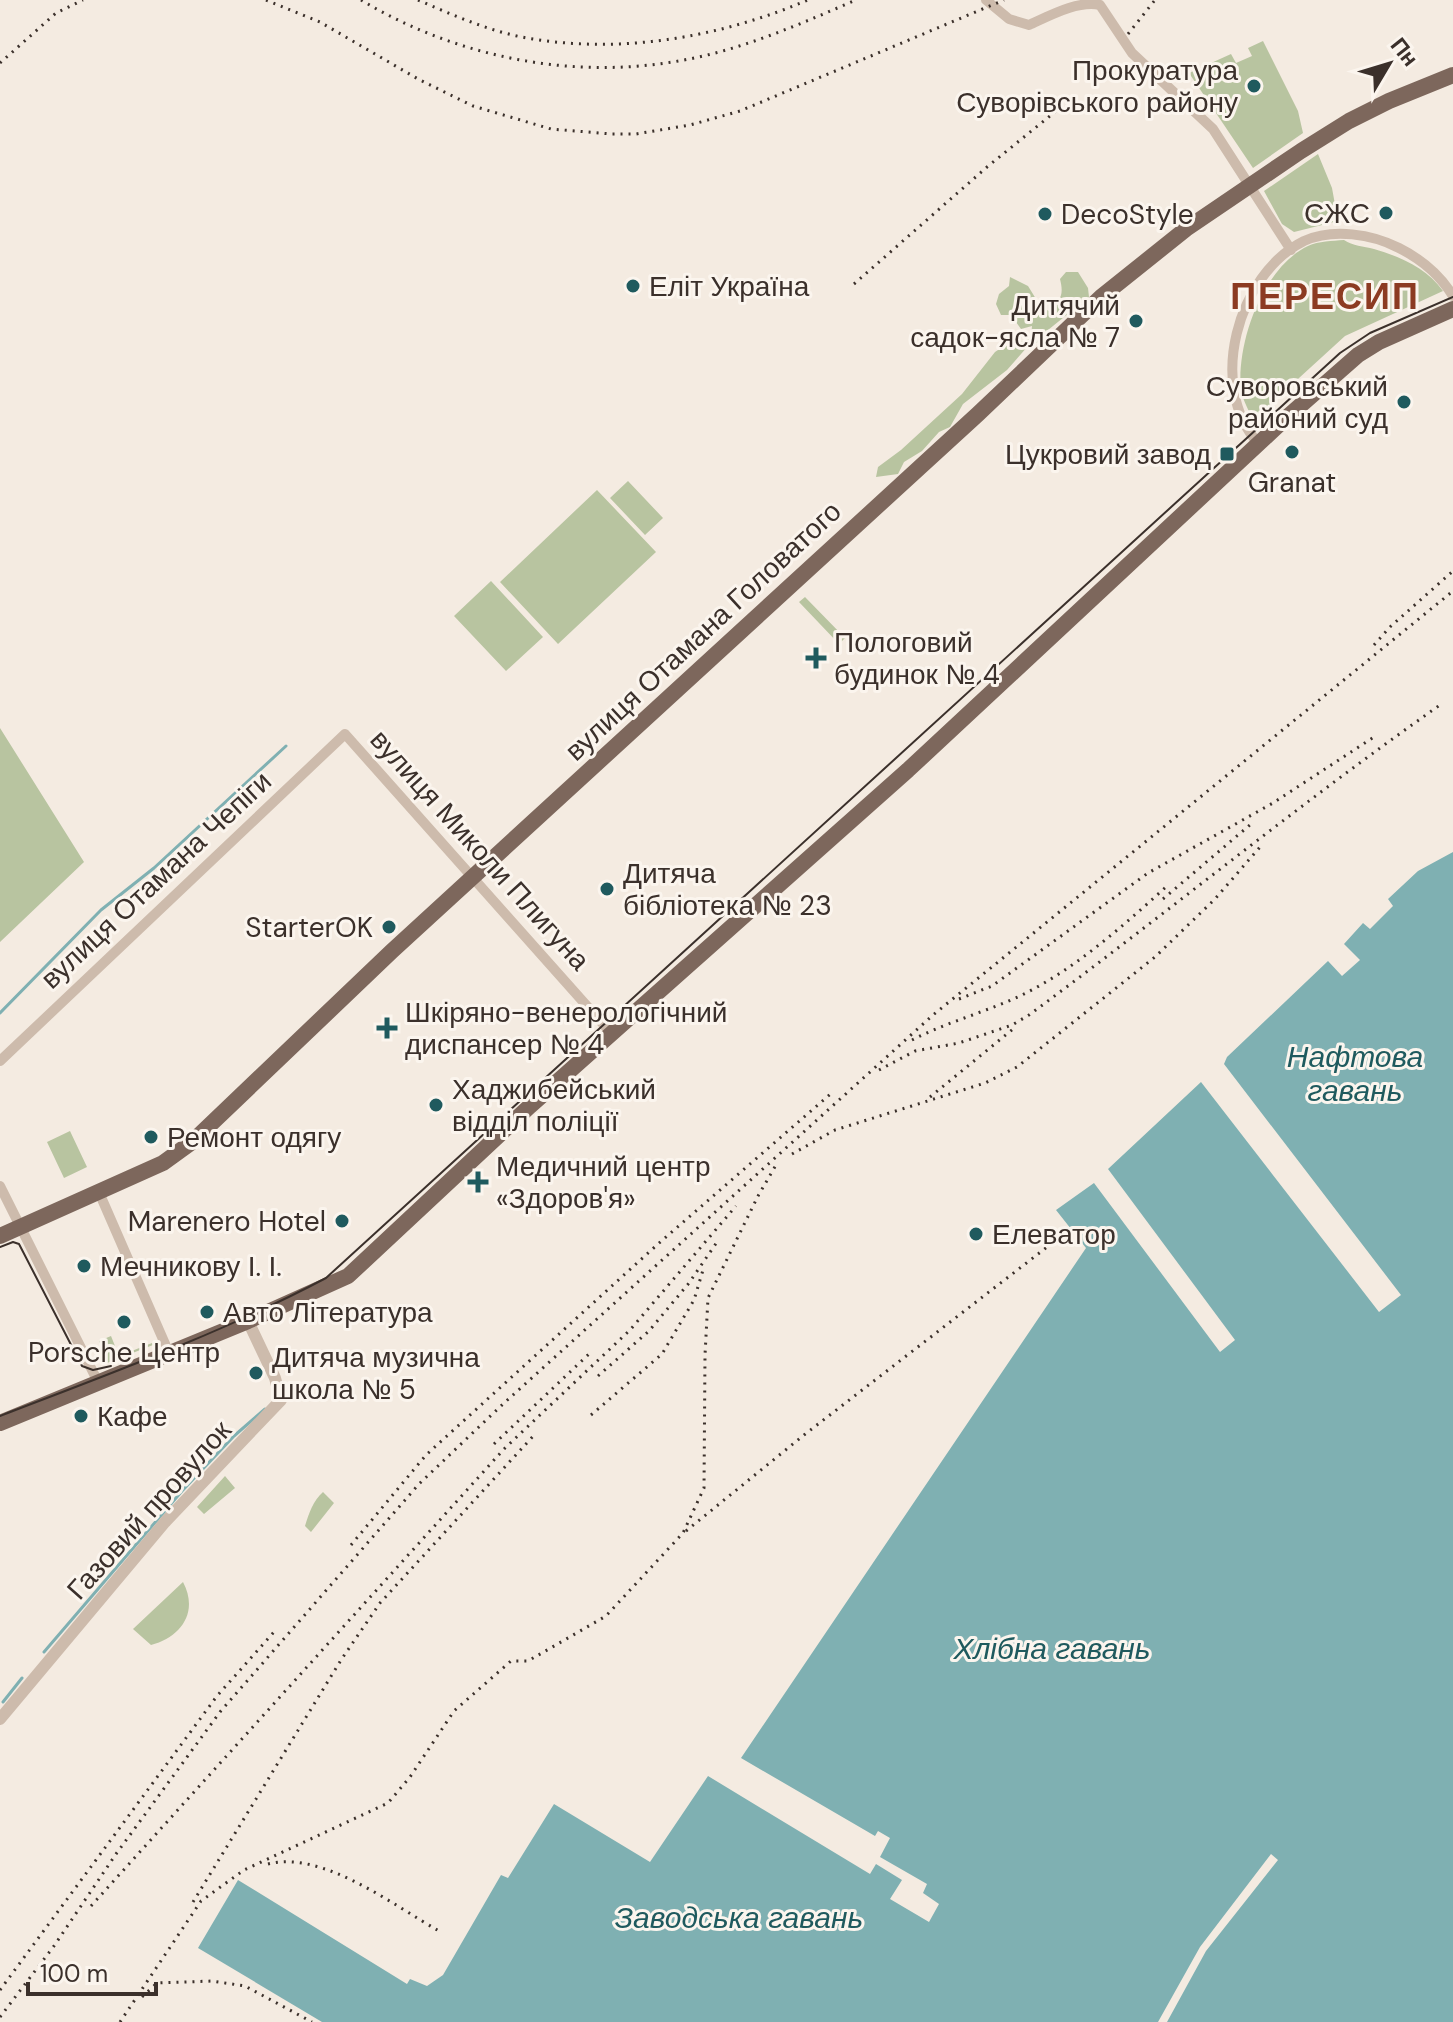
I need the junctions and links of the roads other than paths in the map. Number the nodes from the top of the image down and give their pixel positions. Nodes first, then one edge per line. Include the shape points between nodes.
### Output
1 (986, 0) edge
2 (1453, 75) edge
3 (1249, 185) junction
4 (1291, 250) junction
5 (1453, 296) edge
6 (1453, 309) edge
7 (1258, 443) junction
8 (345, 734) joint
9 (473, 876) junction
10 (611, 1033) junction
11 (0, 1061) edge
12 (0, 1186) edge
13 (98, 1190) junction
14 (22, 1226) junction
15 (0, 1236) edge
16 (248, 1321) junction
17 (169, 1353) junction
18 (98, 1382) junction
19 (0, 1423) edge
20 (0, 1719) edge

1 - 3 street via 1009,19 1029,25 1078,2 1100,5 1132,53 1213,129
2 - 3 main road, вулиця Отамана Головатого via 1349,121
3 - 4 street
3 - 9 main road, вулиця Отамана Головатого via 1101,297
4 - 5 street via 1324,236 1380,240 1428,266
4 - 7 street via 1254,292 1235,337 1235,400 1242,422
6 - 7 main road via 1358,355
7 - 10 main road via 908,770
8 - 9 street, вулиця Миколи Плигуна
8 - 11 street, вулиця Отамана Чепіги
9 - 10 street, вулиця Миколи Плигуна
9 - 13 main road, вулиця Отамана Головатого via 192,1142 163,1163
10 - 16 main road via 348,1276
12 - 14 street
13 - 14 main road, вулиця Отамана Головатого
13 - 17 street
14 - 15 main road, вулиця Отамана Головатого
14 - 18 street
16 - 17 main road
16 - 20 street, Газовий провулок via 281,1400 165,1522
17 - 18 main road
18 - 19 main road

